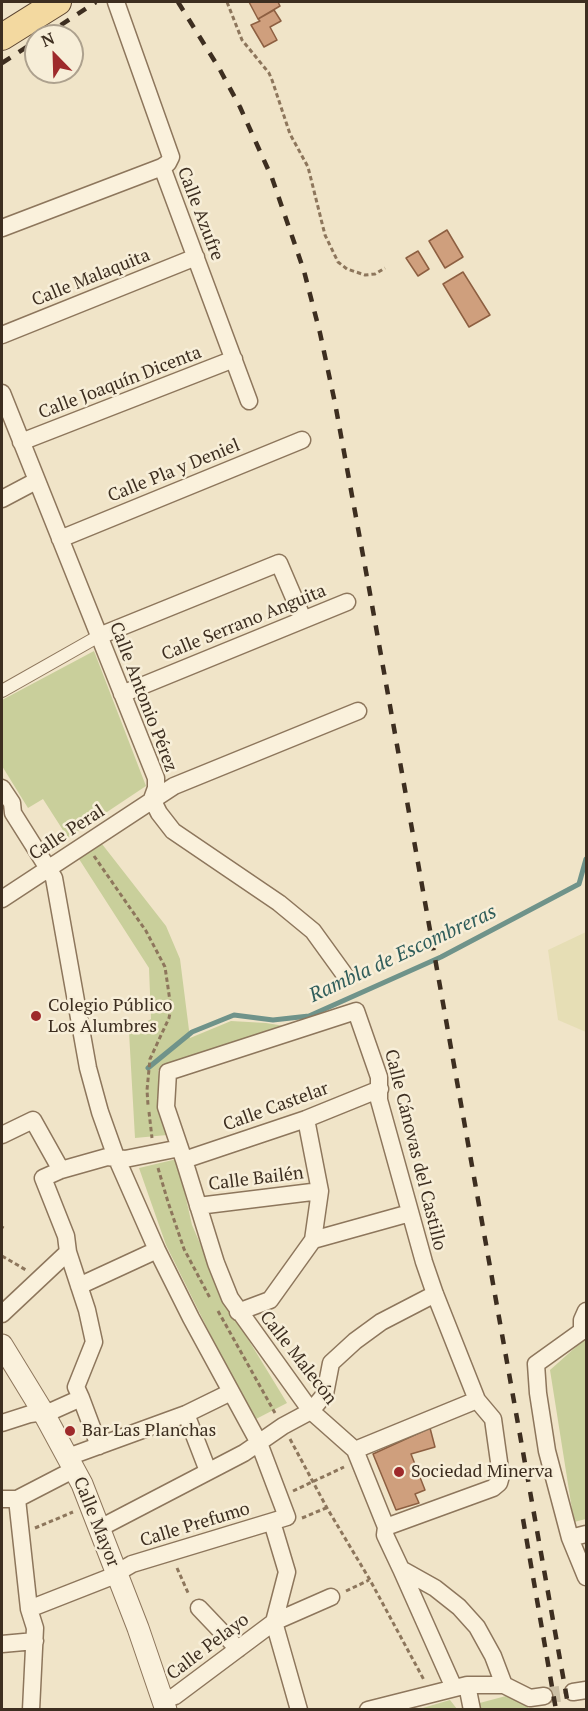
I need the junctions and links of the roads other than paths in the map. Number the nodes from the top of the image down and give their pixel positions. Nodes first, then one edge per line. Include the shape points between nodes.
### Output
1 (58, 2) edge
2 (116, 2) edge
3 (2, 38) edge
4 (162, 166) junction
5 (2, 228) edge
6 (196, 257) junction
7 (2, 335) edge
8 (234, 359) junction
9 (2, 393) edge
10 (249, 401) dead end
11 (302, 440) dead end
12 (21, 442) junction
13 (36, 481) junction
14 (2, 498) edge
15 (60, 539) junction
16 (347, 602) dead end
17 (303, 620) junction
18 (99, 636) junction
19 (2, 690) edge
20 (122, 694) junction
21 (358, 711) dead end
22 (2, 788) edge
23 (152, 799) junction
24 (7, 817) edge
25 (50, 868) junction
26 (2, 899) edge
27 (347, 978) dead end
28 (168, 1072) joint
29 (380, 1089) junction
30 (306, 1119) junction
31 (2, 1135) edge
32 (182, 1154) junction
33 (116, 1157) junction
34 (61, 1170) junction
35 (320, 1191) junction
36 (198, 1206) junction
37 (410, 1213) junction
38 (313, 1240) junction
39 (157, 1250) junction
40 (68, 1252) junction
41 (80, 1286) junction
42 (435, 1294) junction
43 (586, 1311) edge
44 (238, 1312) junction
45 (2, 1314) edge
46 (584, 1331) edge
47 (2, 1345) edge
48 (231, 1392) junction
49 (81, 1398) junction
50 (477, 1400) junction
51 (311, 1411) junction
52 (43, 1412) junction
53 (186, 1414) junction
54 (2, 1423) edge
55 (259, 1443) junction
56 (99, 1446) junction
57 (355, 1450) junction
58 (71, 1463) junction
59 (208, 1471) junction
60 (9, 1499) edge
61 (285, 1519) junction
62 (386, 1527) junction
63 (100, 1528) junction
64 (586, 1534) edge
65 (570, 1538) junction
66 (401, 1569) junction
67 (117, 1573) junction
68 (586, 1577) edge
69 (338, 1595) road end
70 (195, 1603) road end
71 (29, 1609) junction
72 (274, 1622) junction
73 (35, 1641) junction
74 (2, 1644) edge
75 (238, 1649) junction
76 (504, 1685) junction
77 (460, 1686) junction
78 (544, 1696) tunnel mouth
79 (165, 1705) edge
80 (31, 1710) edge
81 (299, 1710) edge
82 (368, 1710) edge
83 (472, 1710) edge

1 - 3 main road
2 - 4 street via 170,151 168,163
4 - 5 street, Calle Azufre
4 - 6 street, Calle Azufre
6 - 7 street, Calle Malaquita
6 - 8 street, Calle Azufre
8 - 10 street, Calle Azufre
8 - 12 street, Calle Joaquín Dicenta
9 - 12 street, Calle Antonio Pérez
11 - 15 street, Calle Pla y Deniel
12 - 13 street, Calle Antonio Pérez
13 - 14 street
13 - 15 street, Calle Antonio Pérez
15 - 18 street, Calle Antonio Pérez
16 - 17 street, Calle Serrano Anguita
17 - 18 street via 279,563
17 - 20 street, Calle Serrano Anguita
18 - 19 street
18 - 20 street, Calle Antonio Pérez
20 - 23 street, Calle Antonio Pérez via 156,778
21 - 23 street, Calle Peral via 174,786
22 - 24 street via 12,803
23 - 25 street, Calle Peral
23 - 27 street, Calle Antonio Pérez via 173,831 279,903 312,931
24 - 25 street
25 - 26 street, Calle Peral
25 - 33 street via 88,1068
28 - 29 street, Calle Cánovas del Castillo via 356,1011
28 - 32 street, Calle Malecón via 165,1107
29 - 30 street, Calle Castelar
29 - 37 street, Calle Cánovas del Castillo via 379,1100
30 - 32 street, Calle Castelar
30 - 35 street
31 - 34 street via 33,1120
32 - 33 street, Calle Castelar
32 - 36 street, Calle Malecón
33 - 34 street, Calle Castelar
33 - 39 street
34 - 40 street via 43,1178 66,1236
35 - 36 street, Calle Bailén
35 - 38 street
36 - 44 street, Calle Malecón via 216,1263
37 - 38 street
37 - 42 street, Calle Cánovas del Castillo
38 - 44 street via 270,1300
39 - 41 street
39 - 48 street
40 - 41 street
40 - 45 street
41 - 49 street via 94,1342 76,1387
42 - 50 street, Calle Cánovas del Castillo
42 - 51 street via 381,1322 331,1363 324,1394
43 - 46 street via 582,1320
44 - 51 street, Calle Malecón
46 - 65 street via 536,1364 547,1451
47 - 52 street, Calle Mayor
48 - 53 street
48 - 55 street
49 - 52 street
49 - 56 street
50 - 57 street
50 - 62 street, Calle Cánovas del Castillo via 493,1419 499,1483
51 - 55 street
51 - 57 street, Calle Malecón
52 - 54 street
52 - 58 street, Calle Mayor
53 - 56 street
53 - 59 street
55 - 59 street
55 - 61 street
56 - 58 street
57 - 62 street, Calle Malecón
58 - 60 street
58 - 63 street, Calle Mayor
59 - 63 street
60 - 71 street
61 - 67 street, Calle Prefumo via 132,1564
61 - 72 street via 287,1572
62 - 66 street, Calle Malecón via 385,1535
63 - 67 street, Calle Mayor
64 - 65 street
65 - 68 street
66 - 76 street via 435,1588 477,1627
66 - 77 street, Calle Malecón
67 - 71 street, Calle Prefumo
67 - 79 street, Calle Mayor
69 - 72 street, Calle Pelayo
70 - 75 street
71 - 73 street
72 - 75 street, Calle Pelayo
72 - 81 street
73 - 74 street
73 - 80 street
75 - 79 street, Calle Pelayo
76 - 77 street
76 - 78 street via 530,1698
77 - 82 street
77 - 83 street, Calle Malecón

